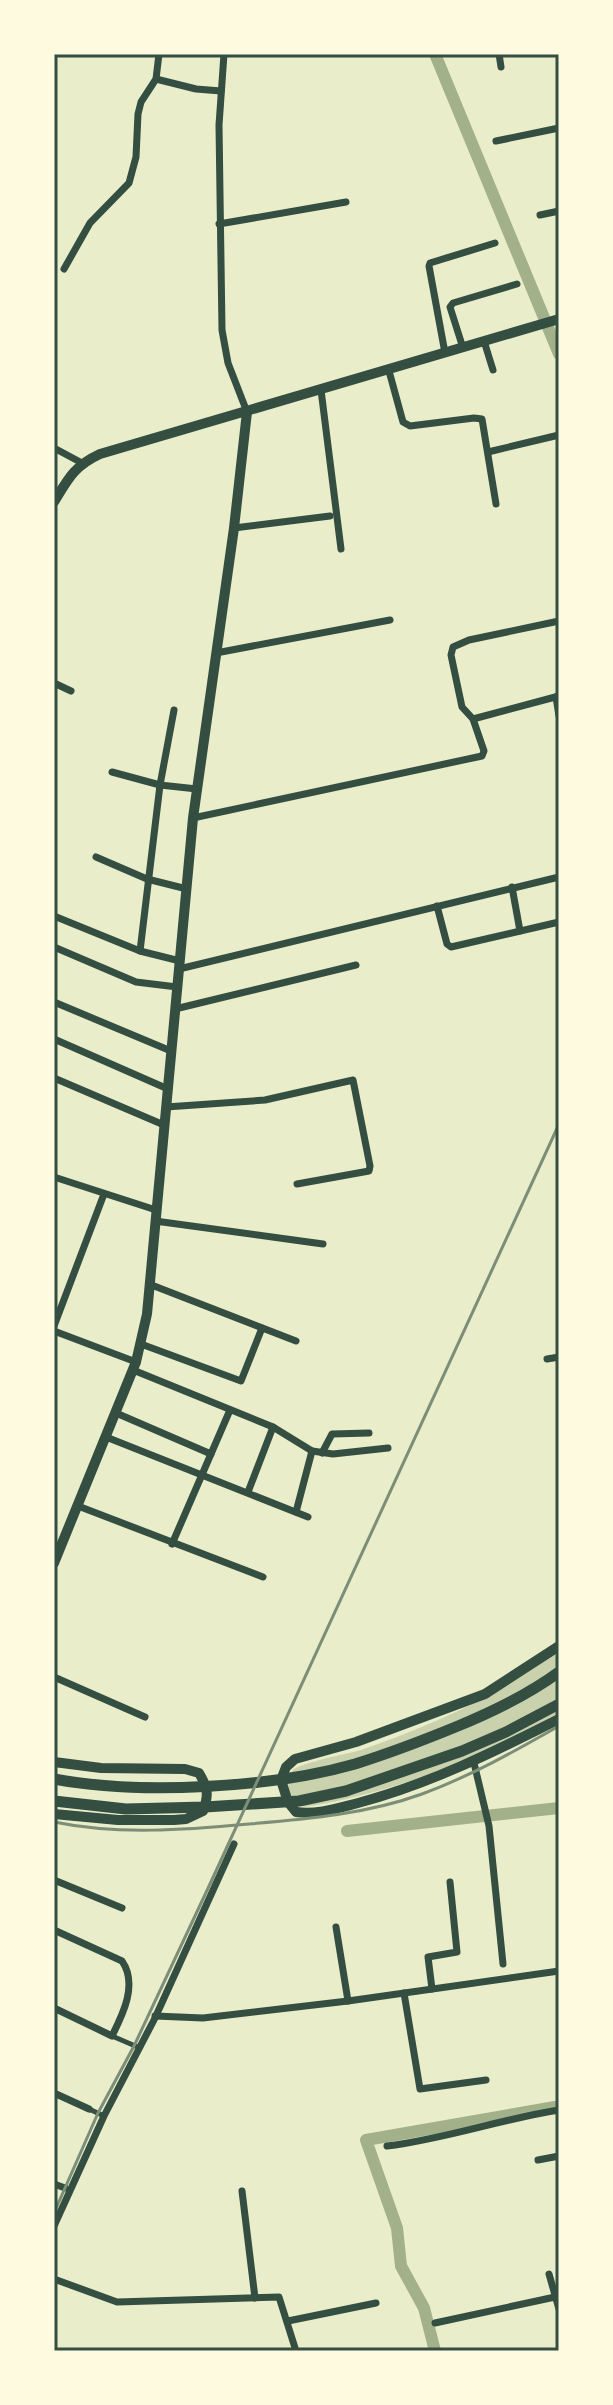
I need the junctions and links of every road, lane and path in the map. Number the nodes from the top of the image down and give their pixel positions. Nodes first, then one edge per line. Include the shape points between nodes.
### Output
1 (159, 54) edge
2 (224, 54) edge
3 (499, 54) edge
4 (501, 67) dead end
5 (156, 79) junction
6 (221, 91) junction
7 (559, 128) edge
8 (496, 141) dead end
9 (346, 202) dead end
10 (559, 211) edge
11 (540, 215) dead end
12 (219, 224) junction
13 (495, 243) dead end
14 (64, 269) dead end
15 (517, 284) dead end
16 (550, 322) edge
17 (484, 341) junction
18 (463, 348) junction
19 (445, 353) junction
20 (493, 370) dead end
21 (389, 371) junction
22 (321, 390) junction
23 (247, 412) junction
24 (559, 435) edge
25 (54, 448) edge
26 (488, 452) junction
27 (82, 463) junction
28 (54, 502) edge
29 (496, 504) dead end
30 (330, 516) dead end
31 (234, 528) junction
32 (341, 549) dead end
33 (390, 620) dead end
34 (559, 621) edge
35 (216, 653) junction
36 (54, 683) edge
37 (71, 691) dead end
38 (557, 696) edge
39 (174, 710) dead end
40 (559, 716) edge
41 (473, 719) junction
42 (112, 772) dead end
43 (160, 785) junction
44 (197, 789) junction
45 (193, 818) junction
46 (96, 857) dead end
47 (559, 877) edge
48 (147, 879) junction
49 (512, 887) junction
50 (187, 889) junction
51 (437, 906) junction
52 (54, 916) edge
53 (559, 922) edge
54 (520, 931) junction
55 (54, 947) edge
56 (140, 951) junction
57 (179, 965) junction
58 (356, 965) dead end
59 (177, 987) junction
60 (54, 1002) edge
61 (175, 1009) junction
62 (54, 1039) edge
63 (171, 1051) junction
64 (54, 1078) edge
65 (168, 1089) junction
66 (166, 1107) junction
67 (164, 1125) junction
68 (54, 1178) edge
69 (297, 1184) dead end
70 (104, 1194) junction
71 (156, 1215) junction
72 (323, 1244) dead end
73 (149, 1284) junction
74 (54, 1328) edge
75 (262, 1328) junction
76 (296, 1341) dead end
77 (141, 1344) junction
78 (559, 1357) edge
79 (547, 1359) dead end
80 (135, 1366) junction
81 (230, 1410) junction
82 (116, 1413) junction
83 (273, 1427) junction
84 (369, 1433) dead end
85 (106, 1437) junction
86 (388, 1448) dead end
87 (312, 1451) junction
88 (322, 1453) junction
89 (211, 1454) junction
90 (202, 1474) junction
91 (248, 1492) junction
92 (78, 1506) junction
93 (296, 1512) junction
94 (308, 1517) dead end
95 (172, 1544) junction
96 (55, 1557) edge
97 (263, 1577) dead end
98 (559, 1646) edge
99 (559, 1672) edge
100 (54, 1677) edge
101 (559, 1704) edge
102 (145, 1717) dead end
103 (559, 1719) edge
104 (54, 1762) edge
105 (474, 1763) junction
106 (54, 1779) edge
107 (54, 1801) edge
108 (54, 1814) edge
109 (234, 1844) dead end
110 (54, 1880) edge
111 (450, 1882) dead end
112 (122, 1908) dead end
113 (336, 1927) dead end
114 (54, 1930) edge
115 (503, 1964) dead end
116 (559, 1971) edge
117 (432, 1989) junction
118 (404, 1993) junction
119 (348, 2001) junction
120 (54, 2008) edge
121 (155, 2016) junction
122 (112, 2036) junction
123 (140, 2048) junction
124 (486, 2080) dead end
125 (54, 2093) edge
126 (89, 2109) joint
127 (559, 2110) edge
128 (104, 2116) junction
129 (387, 2146) dead end
130 (559, 2156) edge
131 (538, 2160) dead end
132 (54, 2184) edge
133 (65, 2188) dead end
134 (242, 2191) dead end
135 (54, 2226) edge
136 (549, 2274) dead end
137 (54, 2279) edge
138 (555, 2297) junction
139 (255, 2298) junction
140 (376, 2303) dead end
141 (559, 2309) edge
142 (288, 2321) junction
143 (435, 2323) dead end
144 (296, 2351) edge

1 - 5 street
2 - 6 street
3 - 4 street
5 - 6 street
5 - 14 street via 141,102 129,183 90,223
6 - 12 street
7 - 8 street
9 - 12 street
10 - 11 street
12 - 23 street via 222,330
13 - 19 street via 430,263
15 - 18 street via 453,303
16 - 17 main road
17 - 18 main road
17 - 20 street
18 - 19 main road
19 - 21 main road
21 - 22 main road
21 - 26 street via 403,422 414,426 480,418
22 - 23 main road
22 - 32 street
23 - 27 main road
23 - 31 main road
24 - 26 street
25 - 27 street
26 - 29 street
27 - 28 main road
30 - 31 street
31 - 35 main road
33 - 35 street
34 - 41 street via 453,647 462,707
35 - 44 main road
36 - 37 street
38 - 40 street
38 - 41 street
39 - 43 street
41 - 45 street via 482,756
42 - 43 street
43 - 44 street
43 - 48 street
44 - 45 main road
45 - 50 main road
46 - 48 street
47 - 49 street
48 - 50 street
48 - 56 street
49 - 51 street
49 - 54 street
50 - 57 main road
51 - 54 street via 449,946
51 - 57 street
52 - 56 street
53 - 54 street
55 - 59 street via 136,982
56 - 57 street
57 - 59 main road
58 - 61 street
59 - 61 main road
60 - 63 street
61 - 63 main road
62 - 65 street
63 - 65 main road
64 - 67 street
65 - 66 main road
66 - 67 main road
66 - 69 street via 265,1100 353,1080 369,1171
67 - 71 main road
68 - 70 street
70 - 71 street
70 - 74 street
71 - 72 street
71 - 73 main road
73 - 75 street
73 - 77 main road
74 - 80 street
75 - 76 street
75 - 77 street via 241,1381
77 - 80 main road
78 - 79 street
80 - 81 street
80 - 82 main road
81 - 83 street
81 - 89 street
82 - 85 main road
82 - 89 street
83 - 87 street
83 - 91 street
84 - 88 street via 332,1434
85 - 90 street
85 - 92 main road
86 - 88 street
87 - 88 street
87 - 93 street
89 - 90 street
90 - 91 street
90 - 95 street
91 - 93 street
92 - 95 street
92 - 96 main road
93 - 94 street
95 - 97 street
98 - 105 main road via 485,1694 295,1759 281,1780 296,1812 310,1814 386,1795
99 - 106 main road via 488,1713 353,1764 207,1786 139,1787
100 - 102 street
101 - 107 main road via 462,1751 346,1791 299,1801 126,1809
103 - 105 main road
104 - 108 main road via 185,1769 199,1773 208,1787 203,1811 186,1819
105 - 115 street via 489,1826
109 - 121 street
110 - 112 street
111 - 117 street via 457,1952 428,1957
113 - 119 street
114 - 122 street via 122,1961 126,1968 126,2008
116 - 117 street
117 - 118 street
118 - 119 street
118 - 124 street via 420,2089
119 - 121 street via 203,2018
120 - 122 street
121 - 123 street
122 - 123 street
123 - 128 street
125 - 126 street
126 - 128 street
127 - 129 street
128 - 135 street
130 - 131 street
132 - 133 street
134 - 139 street
136 - 138 street
137 - 139 street via 117,2302
138 - 141 street
138 - 143 street
139 - 142 street via 279,2297
140 - 142 street
142 - 144 street

